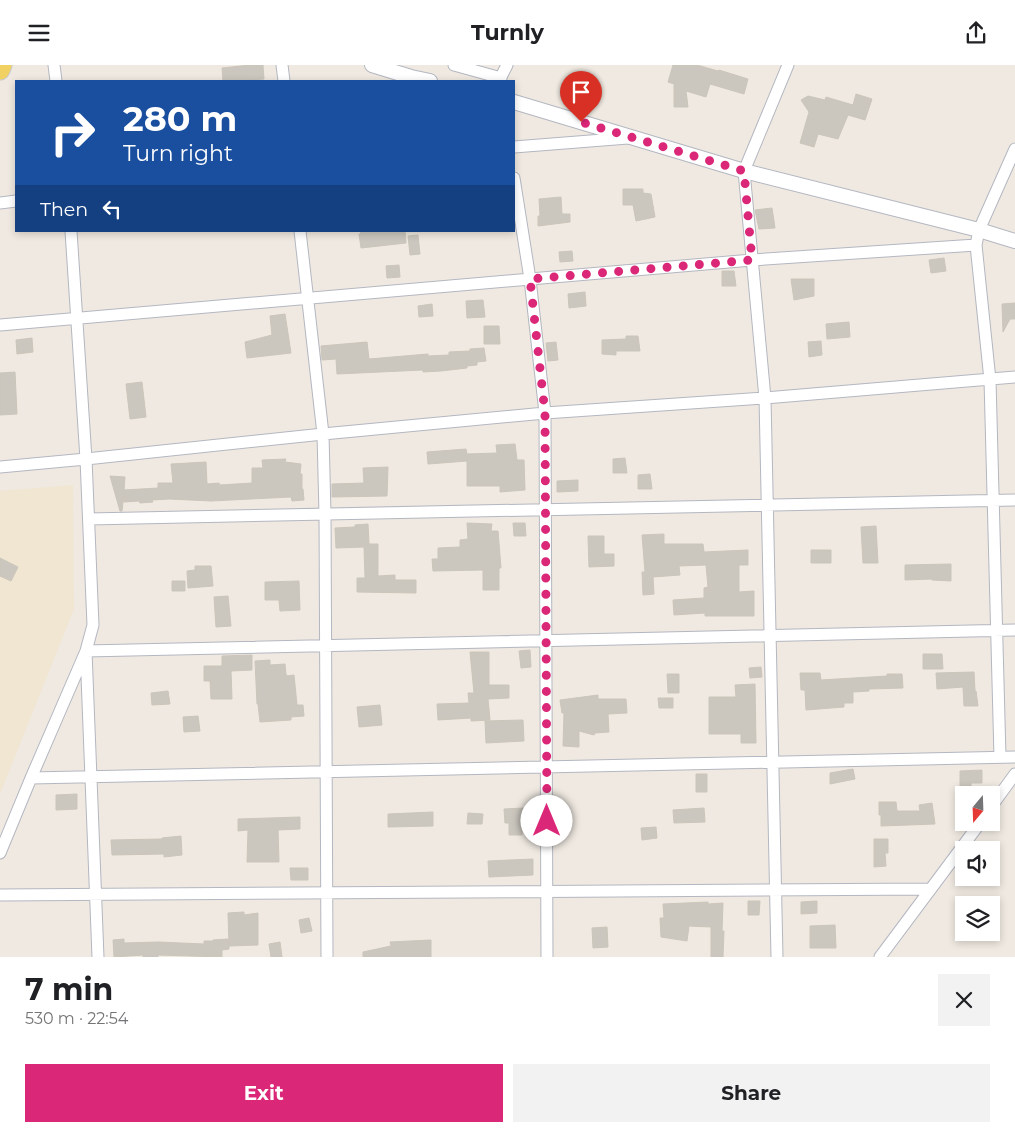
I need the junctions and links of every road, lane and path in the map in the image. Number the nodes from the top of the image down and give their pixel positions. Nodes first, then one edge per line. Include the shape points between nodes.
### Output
1 (2, 65) edge
2 (54, 65) edge
3 (282, 65) edge
4 (372, 65) edge
5 (454, 65) edge
6 (507, 65) edge
7 (788, 65) edge
8 (0, 70) edge
9 (56, 80) edge
10 (284, 80) edge
11 (425, 80) edge
12 (500, 80) edge
13 (515, 102) edge
14 (632, 137) junction
15 (515, 147) edge
16 (1015, 149) edge
17 (744, 171) junction
18 (515, 184) edge
19 (15, 201) edge
20 (0, 203) edge
21 (979, 231) junction
22 (71, 232) edge
23 (300, 232) edge
24 (1015, 241) edge
25 (976, 245) junction
26 (752, 260) junction
27 (530, 279) junction
28 (308, 298) junction
29 (77, 319) junction
30 (0, 325) edge
31 (1015, 377) edge
32 (990, 380) junction
33 (765, 398) junction
34 (545, 413) junction
35 (323, 434) junction
36 (86, 459) junction
37 (0, 467) edge
38 (1015, 500) edge
39 (993, 501) junction
40 (767, 505) junction
41 (545, 510) junction
42 (325, 514) junction
43 (89, 519) junction
44 (1015, 630) edge
45 (997, 631) junction
46 (770, 636) junction
47 (546, 641) junction
48 (326, 645) junction
49 (86, 651) junction
50 (1000, 757) junction
51 (1015, 757) edge
52 (773, 763) junction
53 (546, 767) junction
54 (326, 772) junction
55 (1015, 774) edge
56 (91, 777) junction
57 (30, 778) junction
58 (1000, 795) edge
59 (974, 831) edge
60 (0, 853) edge
61 (931, 889) junction
62 (776, 890) junction
63 (547, 891) junction
64 (327, 893) junction
65 (0, 895) edge
66 (96, 895) junction
67 (98, 957) edge
68 (327, 957) edge
69 (547, 957) edge
70 (777, 957) edge
71 (880, 957) edge

1 - 8 main road
2 - 9 street
3 - 10 street
4 - 11 street
5 - 12 street
6 - 12 street
7 - 17 street
13 - 14 street
14 - 15 street
14 - 17 street
16 - 21 street
17 - 21 street
17 - 26 street
18 - 27 street
19 - 20 street
21 - 24 street
21 - 25 street
22 - 29 street
23 - 28 street
25 - 26 street
25 - 32 street
26 - 27 street
26 - 33 street
27 - 28 street
27 - 34 street
28 - 29 street
28 - 35 street
29 - 30 street
29 - 36 street
31 - 32 street
32 - 33 street
32 - 39 street
33 - 34 street
33 - 40 street
34 - 35 street
34 - 41 street
35 - 36 street
35 - 42 street
36 - 37 street
36 - 43 street
38 - 39 street
39 - 40 street
39 - 45 street
40 - 41 street
40 - 46 street
41 - 42 street
41 - 47 street
42 - 43 street
42 - 48 street
43 - 49 street via 93,625
44 - 45 street
45 - 46 street
45 - 50 street
46 - 47 street
46 - 52 street
47 - 48 street
47 - 53 street
48 - 49 street
48 - 54 street
49 - 56 street
49 - 57 street
50 - 51 street
50 - 52 street
52 - 53 street
52 - 62 street
53 - 54 street
53 - 63 street
54 - 56 street
54 - 64 street
55 - 58 street
56 - 57 street
56 - 66 street
57 - 60 street
59 - 61 street
61 - 62 street
61 - 71 street
62 - 63 street
62 - 70 street
63 - 64 street
63 - 69 street
64 - 66 street
64 - 68 street
65 - 66 street
66 - 67 street

